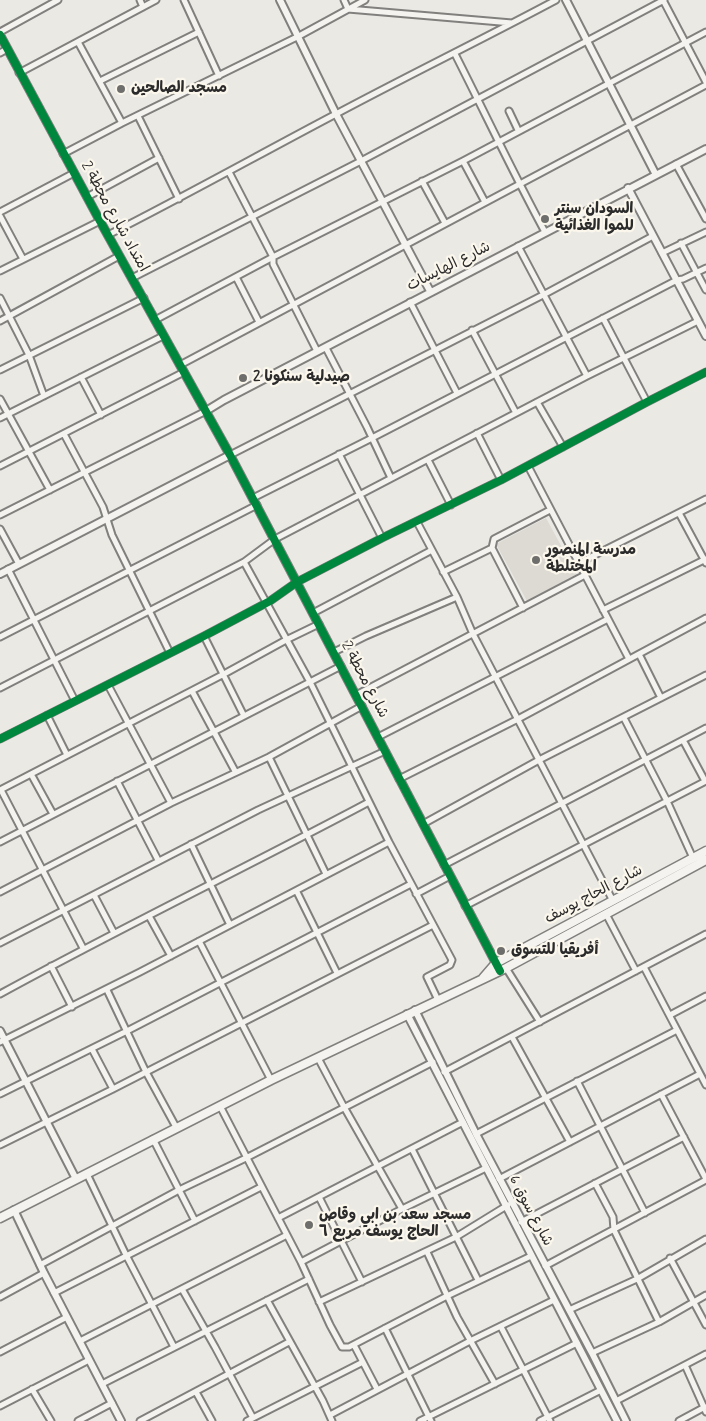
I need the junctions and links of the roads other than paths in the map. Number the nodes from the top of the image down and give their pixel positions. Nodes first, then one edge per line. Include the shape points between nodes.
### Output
1 (58, 0) edge
2 (140, 0) edge
3 (156, 0) edge
4 (184, 0) edge
5 (280, 0) edge
6 (344, 0) edge
7 (365, 0) edge
8 (556, 0) edge
9 (566, 0) edge
10 (663, 0) edge
11 (143, 7) junction
12 (348, 9) junction
13 (513, 23) junction
14 (198, 32) junction
15 (706, 32) edge
16 (0, 34) edge
17 (299, 36) junction
18 (587, 41) junction
19 (78, 42) junction
20 (685, 42) junction
21 (7, 49) junction
22 (0, 53) edge
23 (455, 54) junction
24 (19, 72) junction
25 (219, 76) junction
26 (100, 81) junction
27 (609, 83) junction
28 (706, 83) edge
29 (478, 99) junction
30 (509, 111) dead end
31 (336, 114) junction
32 (138, 116) junction
33 (122, 123) junction
34 (631, 125) junction
35 (518, 130) junction
36 (499, 141) junction
37 (706, 149) edge
38 (63, 154) junction
39 (159, 158) junction
40 (361, 161) junction
41 (463, 161) junction
42 (676, 164) junction
43 (229, 172) junction
44 (74, 173) junction
45 (656, 175) junction
46 (422, 182) junction
47 (519, 184) junction
48 (628, 188) junction
49 (87, 197) junction
50 (179, 199) junction
51 (382, 200) junction
52 (485, 202) junction
53 (0, 214) edge
54 (252, 218) junction
55 (706, 219) edge
56 (100, 221) junction
57 (445, 223) junction
58 (545, 232) junction
59 (706, 232) edge
60 (108, 235) junction
61 (653, 236) junction
62 (681, 243) junction
63 (406, 244) junction
64 (518, 246) junction
65 (662, 253) junction
66 (119, 256) junction
67 (273, 256) junction
68 (23, 259) junction
69 (706, 268) edge
70 (0, 271) edge
71 (697, 273) junction
72 (236, 277) junction
73 (132, 278) junction
74 (677, 280) junction
75 (706, 290) edge
76 (430, 291) junction
77 (543, 295) junction
78 (0, 298) edge
79 (144, 298) junction
80 (410, 302) junction
81 (292, 304) junction
82 (10, 316) junction
83 (604, 318) junction
84 (155, 320) junction
85 (0, 321) edge
86 (698, 321) junction
87 (259, 322) junction
88 (472, 330) junction
89 (164, 336) junction
90 (568, 336) junction
91 (706, 336) edge
92 (326, 348) junction
93 (435, 349) junction
94 (317, 351) junction
95 (29, 355) junction
96 (624, 358) junction
97 (180, 364) junction
98 (0, 370) edge
99 (184, 372) junction
100 (706, 372) edge
101 (496, 374) junction
102 (587, 376) junction
103 (81, 377) junction
104 (350, 392) junction
105 (457, 393) junction
106 (44, 396) junction
107 (0, 400) edge
108 (537, 402) junction
109 (647, 402) junction
110 (206, 411) junction
111 (516, 413) junction
112 (8, 414) junction
113 (101, 415) junction
114 (0, 418) edge
115 (477, 433) junction
116 (64, 434) junction
117 (372, 438) junction
118 (563, 447) junction
119 (28, 452) junction
120 (338, 454) junction
121 (230, 455) junction
122 (428, 460) junction
123 (0, 466) edge
124 (528, 466) junction
125 (85, 472) junction
126 (391, 478) junction
127 (502, 480) junction
128 (50, 490) junction
129 (359, 495) junction
130 (253, 498) junction
131 (706, 499) edge
132 (257, 505) junction
133 (451, 505) junction
134 (550, 510) junction
135 (679, 513) junction
136 (0, 515) edge
137 (107, 519) junction
138 (417, 522) junction
139 (0, 530) edge
140 (382, 538) junction
141 (275, 539) junction
142 (492, 548) junction
143 (432, 550) junction
144 (705, 561) edge
145 (244, 562) junction
146 (579, 563) junction
147 (19, 564) junction
148 (8, 569) junction
149 (128, 571) junction
150 (444, 572) junction
151 (0, 574) edge
152 (585, 575) junction
153 (297, 582) junction
154 (457, 598) junction
155 (266, 602) junction
156 (523, 608) junction
157 (603, 610) junction
158 (149, 611) junction
159 (313, 613) junction
160 (706, 618) edge
161 (608, 619) junction
162 (35, 620) junction
163 (319, 624) junction
164 (473, 634) junction
165 (204, 636) junction
166 (0, 637) edge
167 (286, 640) junction
168 (334, 652) junction
169 (170, 653) junction
170 (639, 654) junction
171 (629, 659) junction
172 (55, 660) junction
173 (341, 666) junction
174 (224, 674) junction
175 (706, 675) edge
176 (496, 677) junction
177 (310, 682) junction
178 (108, 685) junction
179 (0, 688) edge
180 (192, 691) junction
181 (356, 695) junction
182 (661, 698) junction
183 (75, 701) junction
184 (362, 706) junction
185 (47, 715) junction
186 (244, 716) junction
187 (624, 718) junction
188 (518, 719) junction
189 (330, 722) junction
190 (128, 724) junction
191 (706, 728) edge
192 (214, 732) junction
193 (378, 737) junction
194 (0, 739) edge
195 (683, 740) junction
196 (385, 751) junction
197 (68, 755) junction
198 (269, 756) junction
199 (645, 759) junction
200 (539, 760) junction
201 (150, 764) junction
202 (352, 766) junction
203 (235, 771) junction
204 (31, 774) junction
205 (399, 779) junction
206 (705, 781) edge
207 (117, 782) junction
208 (0, 790) edge
209 (288, 795) junction
210 (667, 801) junction
211 (369, 802) junction
212 (561, 802) junction
213 (171, 803) junction
214 (53, 814) junction
215 (137, 821) junction
216 (423, 824) junction
217 (21, 831) junction
218 (307, 835) junction
219 (0, 842) edge
220 (389, 842) junction
221 (191, 844) junction
222 (583, 845) junction
223 (706, 851) edge
224 (693, 858) junction
225 (158, 860) junction
226 (706, 860) edge
227 (444, 865) junction
228 (42, 870) junction
229 (326, 874) junction
230 (450, 876) junction
231 (211, 884) junction
232 (411, 884) junction
233 (0, 892) edge
234 (297, 892) junction
235 (416, 894) junction
236 (94, 895) junction
237 (614, 901) junction
238 (465, 906) junction
239 (64, 910) junction
240 (606, 914) junction
241 (149, 916) junction
242 (230, 925) junction
243 (433, 925) junction
244 (316, 933) junction
245 (114, 934) junction
246 (706, 934) edge
247 (199, 941) junction
248 (0, 944) edge
249 (83, 948) junction
250 (171, 956) junction
251 (496, 963) junction
252 (52, 966) junction
253 (644, 967) junction
254 (503, 970) junction
255 (636, 971) junction
256 (337, 973) junction
257 (481, 981) junction
258 (221, 982) junction
259 (106, 990) junction
260 (0, 994) edge
261 (706, 996) edge
262 (438, 1000) junction
263 (72, 1006) junction
264 (411, 1012) junction
265 (670, 1015) junction
266 (540, 1022) junction
267 (242, 1023) junction
268 (677, 1030) junction
269 (0, 1031) edge
270 (127, 1031) junction
271 (512, 1037) junction
272 (2, 1041) edge
273 (92, 1049) junction
274 (318, 1058) junction
275 (432, 1062) junction
276 (146, 1072) junction
277 (444, 1072) junction
278 (700, 1074) junction
279 (271, 1080) junction
280 (26, 1081) junction
281 (577, 1081) junction
282 (706, 1085) edge
283 (113, 1089) junction
284 (0, 1094) edge
285 (661, 1094) junction
286 (546, 1097) junction
287 (220, 1106) junction
288 (344, 1107) junction
289 (46, 1121) junction
290 (463, 1122) junction
291 (600, 1126) junction
292 (176, 1127) junction
293 (476, 1134) junction
294 (684, 1137) junction
295 (153, 1139) junction
296 (570, 1142) junction
297 (0, 1145) edge
298 (412, 1149) junction
299 (246, 1158) junction
300 (378, 1166) junction
301 (486, 1168) junction
302 (622, 1168) junction
303 (88, 1174) junction
304 (76, 1179) junction
305 (499, 1179) junction
306 (706, 1180) edge
307 (595, 1183) junction
308 (261, 1187) junction
309 (179, 1190) junction
310 (435, 1194) junction
311 (320, 1197) junction
312 (508, 1205) junction
313 (402, 1209) junction
314 (14, 1210) junction
315 (645, 1213) junction
316 (0, 1218) edge
317 (278, 1218) junction
318 (195, 1220) junction
319 (521, 1222) junction
320 (113, 1226) junction
321 (614, 1230) junction
322 (287, 1235) junction
323 (456, 1237) junction
324 (706, 1239) edge
325 (342, 1241) junction
326 (427, 1252) junction
327 (126, 1255) junction
328 (531, 1256) junction
329 (670, 1258) junction
330 (301, 1262) junction
331 (40, 1264) junction
332 (545, 1266) junction
333 (44, 1274) junction
334 (637, 1279) junction
335 (309, 1280) junction
336 (478, 1280) junction
337 (362, 1282) junction
338 (182, 1289) junction
339 (54, 1293) junction
340 (706, 1295) edge
341 (447, 1296) junction
342 (0, 1298) edge
343 (267, 1300) junction
344 (554, 1300) junction
345 (320, 1302) junction
346 (692, 1302) junction
347 (152, 1304) junction
348 (569, 1310) junction
349 (67, 1317) junction
350 (659, 1322) junction
351 (706, 1325) edge
352 (501, 1327) junction
353 (385, 1328) junction
354 (206, 1330) junction
355 (80, 1340) junction
356 (470, 1341) junction
357 (290, 1342) junction
358 (577, 1343) junction
359 (354, 1345) junction
360 (174, 1347) junction
361 (0, 1352) edge
362 (592, 1353) junction
363 (706, 1354) edge
364 (89, 1360) junction
365 (363, 1362) junction
366 (685, 1365) junction
367 (524, 1370) junction
368 (230, 1374) junction
369 (408, 1374) junction
370 (102, 1384) junction
371 (495, 1384) junction
372 (315, 1386) junction
373 (32, 1389) junction
374 (377, 1389) junction
375 (601, 1390) junction
376 (196, 1392) junction
377 (616, 1401) junction
378 (112, 1403) junction
379 (0, 1406) edge
380 (705, 1409) edge
381 (253, 1418) junction
382 (331, 1418) edge
383 (430, 1419) edge
384 (549, 1419) edge
385 (51, 1421) edge
386 (78, 1421) edge
387 (121, 1421) edge
388 (140, 1421) edge
389 (212, 1421) edge
390 (247, 1421) edge
391 (420, 1421) edge
392 (540, 1421) edge
393 (617, 1421) edge
394 (626, 1421) edge
395 (679, 1421) edge

1 - 16 street
2 - 11 street
3 - 11 street
4 - 14 street
5 - 17 street
6 - 12 street
7 - 12 street
8 - 13 street
9 - 18 street
10 - 18 street
10 - 20 street
11 - 19 street
12 - 13 street
12 - 17 street
13 - 23 street
14 - 25 street
14 - 26 street
15 - 20 street
16 - 21 street, امتداد شارع محطة 2
17 - 25 street
17 - 31 street
18 - 27 street
18 - 29 street
19 - 24 street
19 - 26 street
20 - 27 street
20 - 28 street
21 - 22 street
21 - 24 street, امتداد شارع محطة 2
23 - 29 street
23 - 31 street
24 - 38 street, امتداد شارع محطة 2
25 - 32 street
26 - 33 street
27 - 34 street
27 - 35 street
28 - 34 street
29 - 36 street
29 - 40 street
30 - 35 street
31 - 40 street
31 - 43 street
32 - 33 street
32 - 39 street
33 - 38 street
34 - 45 street
34 - 47 street
35 - 36 street
36 - 41 street
36 - 47 street
37 - 42 street, شارع الهايسات
38 - 44 street, امتداد شارع محطة 2
39 - 49 street
39 - 50 street
40 - 51 street
40 - 54 street
41 - 46 street
41 - 52 street
42 - 45 street, شارع الهايسات
42 - 55 street
43 - 50 street
43 - 54 street
44 - 49 street, امتداد شارع محطة 2
44 - 53 street
45 - 48 street, شارع الهايسات
46 - 51 street
46 - 57 street
47 - 52 street
47 - 58 street
48 - 58 street, شارع الهايسات
48 - 61 street
49 - 56 street, امتداد شارع محطة 2
50 - 60 street
51 - 63 street
51 - 67 street
52 - 57 street
53 - 68 street
54 - 67 street
54 - 73 street
56 - 60 street, امتداد شارع محطة 2
56 - 68 street
57 - 63 street
58 - 64 street, شارع الهايسات
59 - 62 street
60 - 66 street, امتداد شارع محطة 2
61 - 65 street
61 - 77 street
62 - 65 street
62 - 71 street
63 - 76 street
63 - 81 street
64 - 76 street, شارع الهايسات
64 - 77 street
65 - 74 street
66 - 73 street, امتداد شارع محطة 2
66 - 82 street
67 - 72 street
67 - 81 street via 273,264
68 - 70 street
69 - 71 street
71 - 74 street
71 - 75 street
72 - 84 street
72 - 87 street
73 - 79 street, امتداد شارع محطة 2
74 - 83 street
74 - 86 street
76 - 80 street, شارع الهايسات
77 - 88 street
77 - 90 street
78 - 82 street
79 - 84 street, امتداد شارع محطة 2
79 - 95 street
80 - 92 street, شارع الهايسات
80 - 93 street
81 - 87 street
81 - 94 street
82 - 85 street
82 - 95 street
83 - 90 street
83 - 96 street
84 - 89 street, امتداد شارع محطة 2
86 - 91 street
86 - 96 street
87 - 97 street
88 - 93 street
88 - 101 street
89 - 97 street, امتداد شارع محطة 2
89 - 103 street
90 - 101 street
90 - 102 street
92 - 94 street, شارع الهايسات
92 - 104 street
93 - 104 street
93 - 105 street
94 - 110 street, شارع الهايسات
95 - 98 street
95 - 106 street
96 - 102 street
96 - 109 street
97 - 99 street, امتداد شارع محطة 2
99 - 110 street, امتداد شارع محطة 2
99 - 113 street
100 - 109 street
101 - 105 street
101 - 111 street
102 - 108 street
103 - 106 street
103 - 113 street
104 - 117 street
104 - 121 street
105 - 117 street
106 - 112 street
107 - 112 street
108 - 111 street
108 - 118 street
109 - 118 street
110 - 121 street, شارع محطة 2
110 - 125 street
111 - 115 street
112 - 114 street
112 - 119 street
113 - 116 street
115 - 122 street
115 - 127 street
116 - 119 street
116 - 125 street
117 - 120 street
117 - 126 street
118 - 124 street
119 - 123 street
119 - 128 street
120 - 129 street
120 - 130 street
121 - 130 street, شارع محطة 2
121 - 137 street
122 - 126 street
122 - 133 street
124 - 127 street
124 - 134 street
125 - 128 street
125 - 137 street
126 - 129 street
127 - 133 street
128 - 136 street
129 - 140 street
129 - 141 street
130 - 132 street, شارع محطة 2
131 - 135 street
132 - 141 street, شارع محطة 2
132 - 149 street
133 - 138 street
134 - 142 street via 494,540
134 - 146 street
135 - 144 street
135 - 146 street
137 - 147 street
137 - 149 street
138 - 140 street
138 - 143 street
139 - 147 street
140 - 153 street
141 - 145 street
141 - 153 street, شارع محطة 2
142 - 150 street
142 - 156 street
143 - 150 street
143 - 159 street
144 - 157 street
145 - 155 street
145 - 158 street
146 - 152 street
147 - 148 street
148 - 151 street
148 - 162 street
149 - 158 street
149 - 162 street
150 - 154 street
152 - 156 street
152 - 157 street
153 - 155 street
153 - 159 street, شارع محطة 2
154 - 164 street
154 - 168 street
155 - 165 street
155 - 167 street
156 - 164 street
157 - 161 street
158 - 169 street
158 - 172 street
159 - 163 street, شارع محطة 2
160 - 170 street
161 - 171 street
161 - 176 street
162 - 166 street
162 - 172 street
163 - 167 street
163 - 168 street, شارع محطة 2
164 - 176 street
164 - 181 street
165 - 169 street
165 - 174 street
167 - 174 street
167 - 177 street
168 - 173 street, شارع محطة 2
169 - 178 street
170 - 171 street
170 - 182 street
171 - 188 street
172 - 179 street
172 - 183 street
173 - 177 street
173 - 181 street, شارع محطة 2
174 - 180 street
174 - 186 street
175 - 182 street
176 - 188 street
176 - 193 street
177 - 186 street
177 - 189 street
178 - 183 street
178 - 190 street
180 - 190 street
180 - 192 street
181 - 184 street, شارع محطة 2
182 - 187 street
183 - 185 street
184 - 189 street
184 - 193 street, شارع محطة 2
185 - 194 street
185 - 197 street
186 - 192 street
187 - 199 street
187 - 200 street
188 - 200 street
188 - 205 street
189 - 198 street
189 - 202 street
190 - 197 street
190 - 201 street
191 - 195 street
192 - 201 street
192 - 203 street
193 - 196 street, شارع محطة 2
195 - 199 street
195 - 206 street
196 - 202 street
196 - 205 street, شارع محطة 2
197 - 204 street
198 - 203 street
198 - 209 street
199 - 210 street
199 - 212 street
200 - 212 street
200 - 216 street
201 - 207 street
201 - 213 street
202 - 209 street
202 - 211 street
203 - 213 street
204 - 208 street
204 - 214 street
205 - 216 street, شارع محطة 2
206 - 210 street
207 - 214 street
207 - 215 street
208 - 217 street
209 - 218 street
209 - 221 street
210 - 222 street
210 - 224 street
211 - 218 street
211 - 220 street
212 - 222 street
212 - 227 street
213 - 215 street
214 - 217 street
215 - 225 street
215 - 228 street
216 - 227 street, شارع محطة 2
217 - 219 street
217 - 228 street
218 - 229 street
218 - 231 street
220 - 229 street
220 - 232 street
221 - 225 street
221 - 231 street
222 - 237 street
222 - 238 street
223 - 224 main road, شارع الحاج يوسف
224 - 237 main road, شارع الحاج يوسف
225 - 236 street
226 - 240 main road, شارع الحاج يوسف
227 - 230 street, شارع محطة 2
228 - 233 street
228 - 239 street
229 - 234 street
230 - 235 street
230 - 238 street, شارع محطة 2
231 - 241 street
231 - 242 street
232 - 235 street
232 - 244 street
234 - 242 street
234 - 244 street
235 - 243 street
236 - 239 street
236 - 245 street
237 - 251 main road, شارع الحاج يوسف
238 - 251 street, شارع محطة 2
239 - 248 street
239 - 249 street
240 - 254 main road, شارع الحاج يوسف
240 - 255 street
241 - 245 street
241 - 250 street
242 - 247 street
243 - 256 street
243 - 262 street via 452,960 450,965 427,977
244 - 256 street
244 - 258 street
245 - 249 street
246 - 253 street
247 - 250 street
247 - 258 street
249 - 252 street
250 - 259 street
251 - 254 street, شارع محطة 2
251 - 257 main road
252 - 260 street
252 - 263 street
253 - 255 street
253 - 265 street
254 - 257 main road, شارع الحاج يوسف
254 - 266 street
255 - 266 street
256 - 267 street
257 - 262 main road, شارع الحاج يوسف
258 - 267 street
258 - 270 street
259 - 263 street
259 - 270 street
261 - 265 street
262 - 264 main road, شارع الحاج يوسف
263 - 272 street
264 - 274 main road, شارع الحاج يوسف
264 - 275 street, شارع سوق 6
264 - 277 street, شارع سوق 6
265 - 268 street
266 - 271 street
267 - 276 street
267 - 279 street
268 - 278 street
268 - 281 street
269 - 272 street
270 - 273 street
270 - 276 street
271 - 277 street
271 - 286 street
272 - 280 street
273 - 280 street
273 - 283 street
274 - 279 main road, شارع الحاج يوسف
274 - 288 street
275 - 288 street
275 - 290 street, شارع سوق 6
276 - 283 street
276 - 292 street
277 - 293 street, شارع سوق 6
278 - 282 street
278 - 285 street
279 - 287 main road, شارع الحاج يوسف
280 - 284 street
280 - 289 street
281 - 286 street
281 - 291 street
283 - 289 street
285 - 291 street
285 - 294 street
286 - 293 street
286 - 296 street
287 - 292 main road, شارع الحاج يوسف
287 - 299 street
288 - 299 street
288 - 300 street
289 - 297 street
289 - 304 street
290 - 298 street
290 - 301 street, شارع سوق 6
291 - 296 street
291 - 302 street
292 - 295 main road, شارع الحاج يوسف
293 - 305 street, شارع سوق 6
294 - 302 street
294 - 306 street
295 - 303 main road, شارع الحاج يوسف
295 - 309 street
296 - 305 street
298 - 300 street
298 - 310 street
299 - 308 street
299 - 309 street
300 - 311 street
300 - 313 street
301 - 310 street
301 - 312 street, شارع سوق 6
302 - 307 street
302 - 315 street
303 - 304 main road, شارع الحاج يوسف
303 - 320 street
304 - 314 main road, شارع الحاج يوسف
305 - 312 street, شارع سوق 6
306 - 315 street
307 - 319 street
307 - 321 street via 613,1217
308 - 317 street
308 - 318 street
309 - 318 street
309 - 320 street
310 - 313 street
310 - 323 street
311 - 317 street
311 - 325 street
312 - 319 street, شارع سوق 6
312 - 323 street
312 - 328 street, شارع سوق 6
313 - 325 street
314 - 316 main road, شارع الحاج يوسف
314 - 331 street
315 - 321 street
317 - 322 street
318 - 327 street
319 - 332 street, شارع سوق 6
320 - 327 street
320 - 331 street
321 - 332 street
321 - 334 street
322 - 330 street
322 - 338 street
323 - 326 street
323 - 336 street
324 - 329 street
325 - 330 street
325 - 337 street
326 - 337 street
326 - 341 street
327 - 339 street
327 - 347 street
328 - 336 street
328 - 344 street, شارع سوق 6
329 - 334 street
329 - 346 street
330 - 335 street
331 - 333 street
332 - 348 street, شارع سوق 6
333 - 339 street
333 - 342 street
334 - 348 street
334 - 350 street
335 - 343 street
335 - 345 street
336 - 341 street
337 - 345 street
338 - 347 street
338 - 354 street
339 - 349 street
340 - 346 street
341 - 353 street
341 - 356 street
343 - 354 street
343 - 357 street
344 - 352 street
344 - 358 street, شارع سوق 6
345 - 359 street via 342,1347
346 - 350 street
346 - 351 street
347 - 355 street
347 - 360 street
348 - 362 street, شارع سوق 6
349 - 355 street
349 - 361 street
350 - 362 street
352 - 356 street
352 - 367 street
353 - 359 street
353 - 369 street
354 - 360 street
354 - 368 street
355 - 364 street
356 - 369 street
356 - 371 street
357 - 368 street
357 - 372 street
358 - 367 street
358 - 375 street, شارع سوق 6
359 - 365 street
360 - 370 street
362 - 377 street, شارع سوق 6
363 - 366 street
364 - 370 street
364 - 373 street
365 - 372 street
365 - 374 street
366 - 377 street
366 - 380 street
367 - 371 street
367 - 384 street
368 - 376 street
368 - 381 street
369 - 374 street
369 - 383 street
370 - 378 street
371 - 383 street
372 - 381 street
372 - 382 street
373 - 379 street
373 - 385 street
374 - 382 street
375 - 384 street
375 - 393 street, شارع سوق 6
376 - 388 street
376 - 389 street
377 - 394 street, شارع سوق 6
378 - 386 street
378 - 387 street
380 - 395 street
381 - 390 street
383 - 391 street
384 - 392 street

